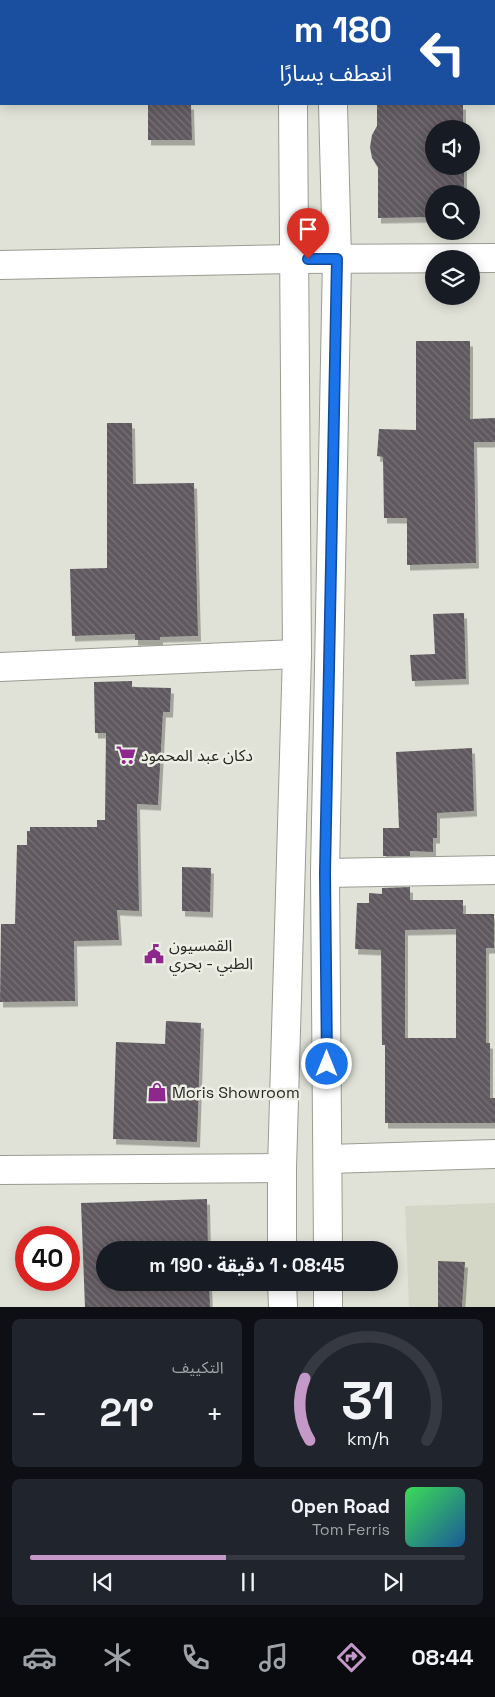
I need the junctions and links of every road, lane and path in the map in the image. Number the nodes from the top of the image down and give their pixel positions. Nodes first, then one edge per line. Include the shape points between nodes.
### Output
1 (293, 105) edge
2 (333, 105) edge
3 (495, 258) edge
4 (337, 259) junction
5 (294, 260) junction
6 (0, 265) edge
7 (297, 654) junction
8 (0, 667) edge
9 (495, 870) edge
10 (325, 873) junction
11 (495, 1154) edge
12 (328, 1159) junction
13 (282, 1168) junction
14 (0, 1170) edge
15 (282, 1241) edge
16 (328, 1241) edge
17 (282, 1291) edge
18 (328, 1291) edge
19 (283, 1307) edge
20 (328, 1307) edge

1 - 5 street
2 - 4 street
3 - 4 street
4 - 5 street
4 - 10 street
5 - 6 street
5 - 7 street
7 - 8 street
7 - 13 street
9 - 10 street
10 - 12 street
11 - 12 street
12 - 16 street
13 - 14 street
13 - 15 street
17 - 19 street
18 - 20 street

